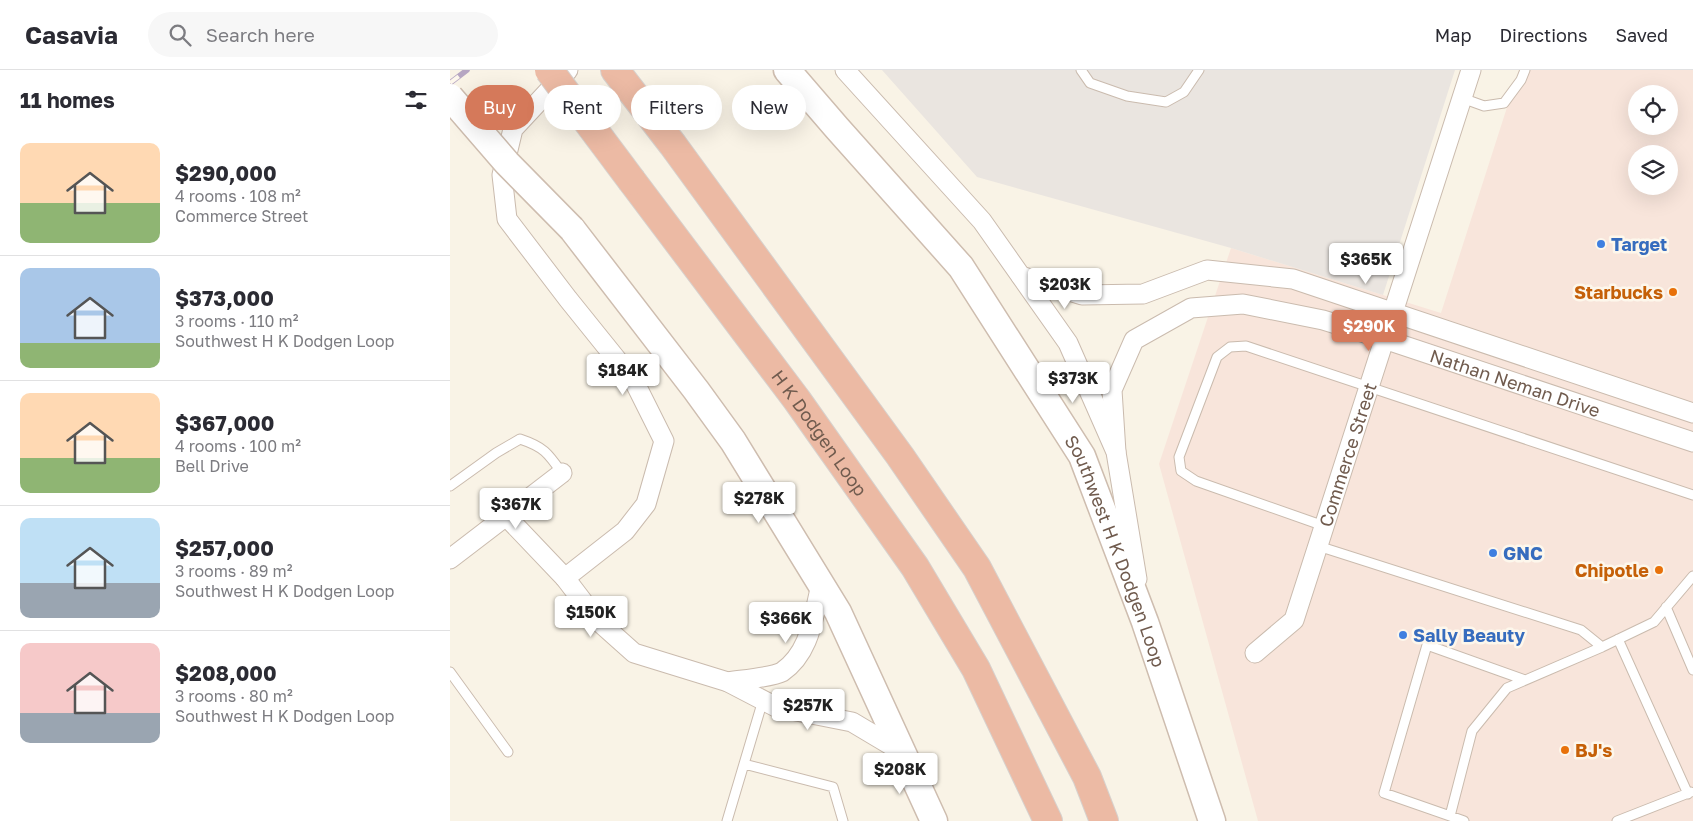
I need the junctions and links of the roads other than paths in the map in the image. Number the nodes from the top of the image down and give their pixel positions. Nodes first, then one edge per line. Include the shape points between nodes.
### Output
1 (549, 70) edge
2 (568, 70) edge
3 (616, 70) edge
4 (787, 70) edge
5 (845, 70) edge
6 (1081, 70) edge
7 (1199, 70) edge
8 (1471, 70) edge
9 (1525, 70) edge
10 (450, 97) edge
11 (1462, 98) junction
12 (1021, 276) junction
13 (1393, 312) junction
14 (1384, 339) junction
15 (1369, 386) junction
16 (1693, 413) edge
17 (1693, 442) edge
18 (1116, 452) junction
19 (562, 474) joint
20 (450, 486) edge
21 (1693, 495) edge
22 (506, 516) junction
23 (1324, 526) junction
24 (1318, 546) junction
25 (450, 559) edge
26 (1693, 576) edge
27 (565, 578) junction
28 (821, 585) junction
29 (1666, 607) junction
30 (1145, 622) junction
31 (1618, 639) junction
32 (1602, 647) junction
33 (1255, 653) dead end
34 (1693, 670) edge
35 (450, 672) edge
36 (1525, 680) junction
37 (728, 682) junction
38 (762, 700) junction
39 (508, 752) dead end
40 (904, 753) junction
41 (744, 764) junction
42 (1690, 793) edge
43 (1450, 816) junction
44 (727, 821) edge
45 (843, 821) edge
46 (934, 821) edge
47 (1048, 821) edge
48 (1104, 821) edge
49 (1212, 821) edge
50 (1464, 821) edge
51 (1617, 821) edge

1 - 47 highway, H K Dodgen Loop, bridge via 797,400 915,567 976,669
2 - 27 street via 513,129 502,175 507,218 634,381 664,441 646,504 625,530
3 - 48 highway via 900,456 977,568 1087,777
4 - 30 main road, Southwest H K Dodgen Loop via 961,267 1082,456
5 - 12 street via 982,220
6 - 7 lane via 1090,83 1127,96 1166,102 1184,92
8 - 11 street, Commerce Street
9 - 11 lane via 1522,80 1504,103 1484,106
10 - 28 main road, bridge via 572,229 690,382 733,441
11 - 13 street, Commerce Street
12 - 13 street, Nathan Neman Drive via 1082,295 1143,294 1207,270 1293,279
12 - 18 street via 1068,343
13 - 14 street, Commerce Street
13 - 16 street, Nathan Neman Drive
14 - 15 street, Commerce Street
14 - 17 street, Nathan Neman Drive
14 - 18 street, Nathan Neman Drive via 1323,320 1243,304 1191,308 1134,340 1112,390
15 - 21 lane
15 - 23 street, Commerce Street
15 - 23 lane via 1246,346 1230,347 1217,357 1179,457 1181,471 1196,481
18 - 30 street
19 - 20 lane via 548,453 520,439
19 - 22 street
22 - 25 street
22 - 27 street
23 - 24 street, Commerce Street
24 - 32 lane via 1581,630
24 - 33 street, Commerce Street via 1294,620
26 - 29 lane
27 - 37 street via 597,620 634,653
28 - 37 street via 802,652 781,672
28 - 40 main road via 838,612
29 - 31 lane via 1654,622
29 - 34 lane
30 - 49 main road, Southwest H K Dodgen Loop
31 - 32 lane
31 - 42 lane
32 - 36 lane
35 - 39 lane
36 - 43 lane via 1507,688 1472,731
36 - 43 lane via 1427,645 1384,793
37 - 38 street
38 - 40 street via 776,707 852,722
38 - 41 lane
40 - 46 main road
41 - 44 lane
41 - 45 lane via 833,787
42 - 51 lane
43 - 50 lane

